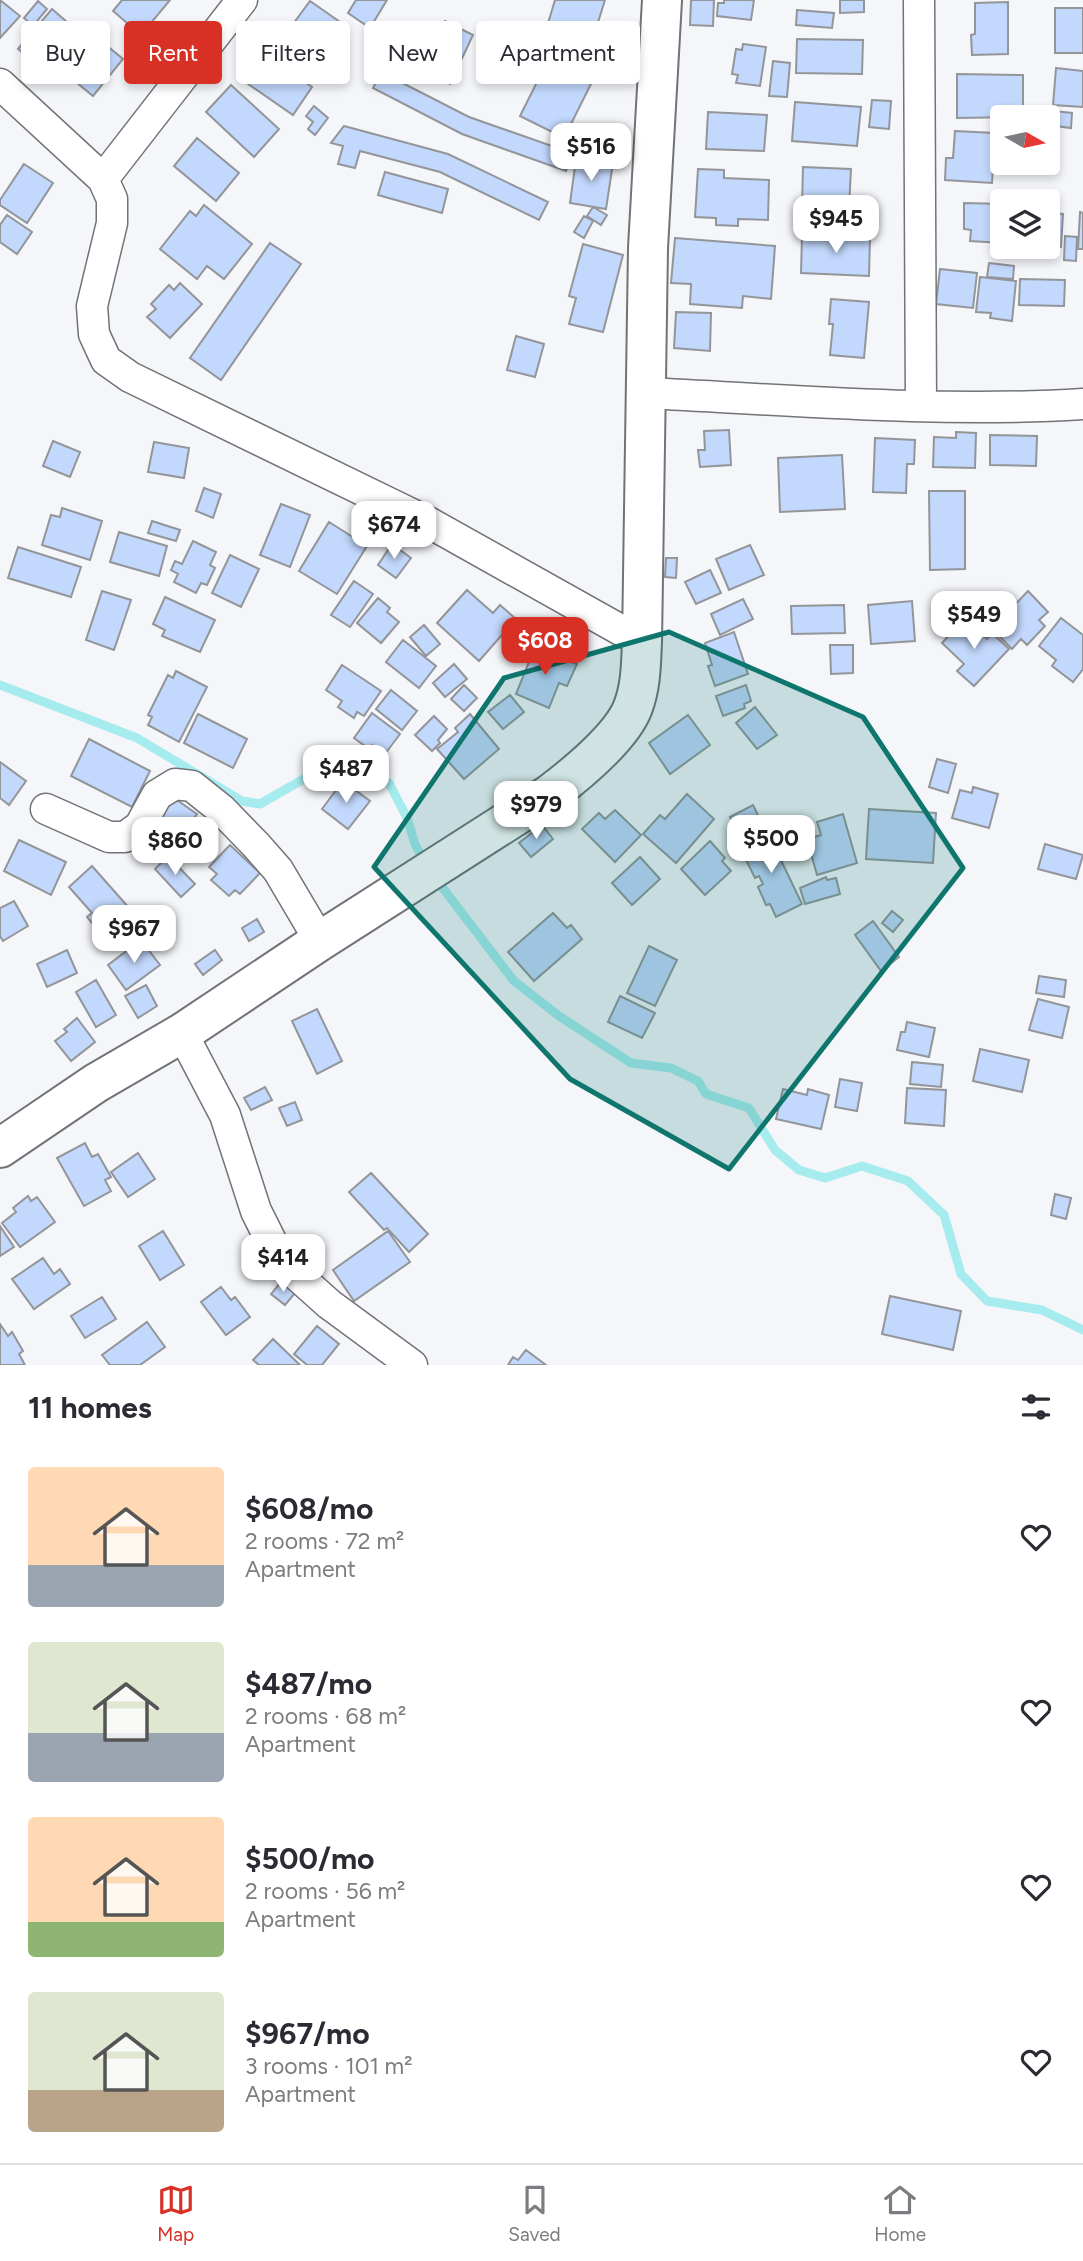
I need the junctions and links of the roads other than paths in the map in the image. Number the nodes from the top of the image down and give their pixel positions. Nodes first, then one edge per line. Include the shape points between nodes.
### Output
1 (242, 0) edge
2 (662, 0) edge
3 (919, 0) edge
4 (0, 85) edge
5 (103, 179) junction
6 (646, 393) junction
7 (1083, 404) edge
8 (921, 406) junction
9 (642, 642) junction
10 (46, 809) dead end
11 (320, 941) junction
12 (181, 1033) junction
13 (0, 1148) edge
14 (412, 1365) edge

1 - 5 street
2 - 6 street via 648,248
3 - 8 street
4 - 5 street
5 - 9 street via 113,199 112,223 92,306 94,334 106,360 130,377 428,522
6 - 8 street
6 - 9 street
7 - 8 street
9 - 11 street via 640,684 632,710 578,772
10 - 11 street via 109,837 125,837 140,826 157,795 175,784 192,786 222,810 278,870
11 - 12 street
12 - 13 street
12 - 14 street via 225,1115 256,1211 290,1269

